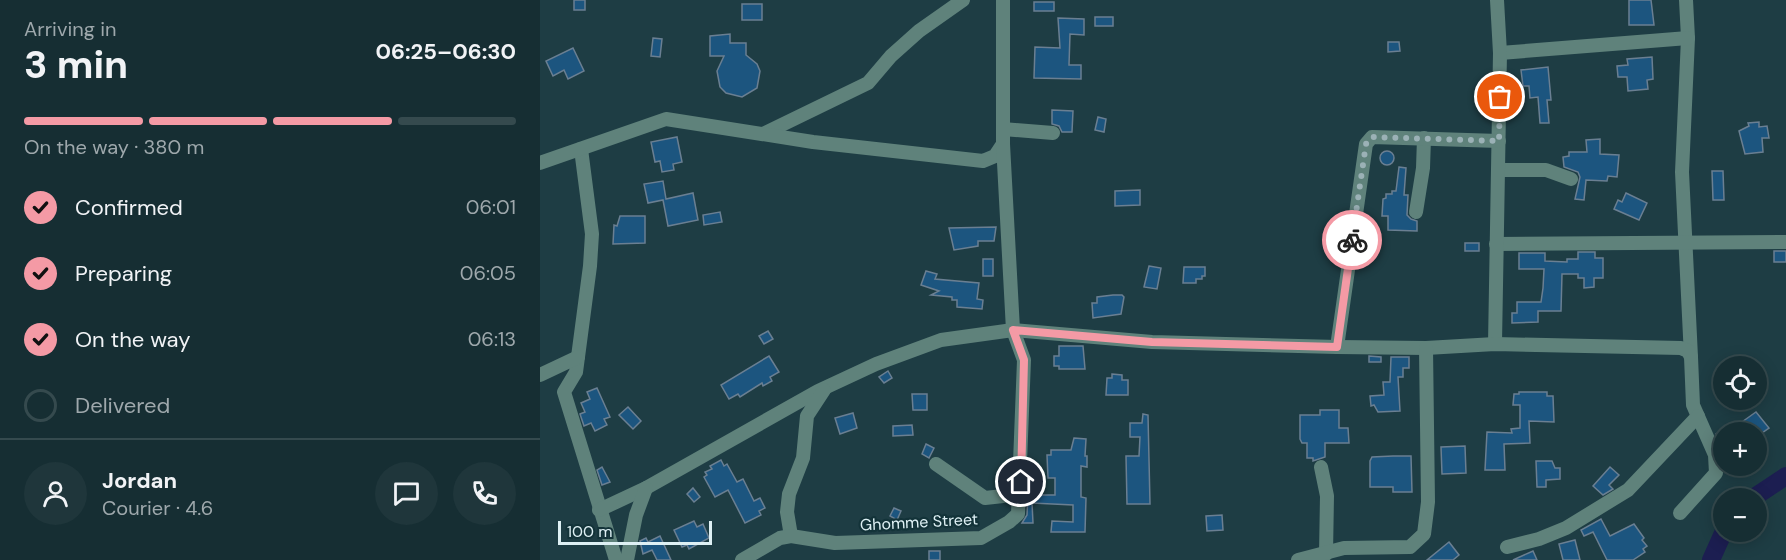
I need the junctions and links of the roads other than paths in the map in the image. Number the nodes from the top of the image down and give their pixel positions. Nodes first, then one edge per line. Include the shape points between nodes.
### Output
1 (963, 0) edge
2 (1004, 0) edge
3 (1497, 0) edge
4 (1686, 0) edge
5 (1688, 38) junction
6 (1500, 53) junction
7 (1004, 129) junction
8 (1053, 133) dead end
9 (763, 135) junction
10 (1424, 138) junction
11 (1499, 141) junction
12 (1003, 144) junction
13 (581, 149) junction
14 (540, 163) edge
15 (1498, 170) junction
16 (1571, 179) dead end
17 (1416, 212) dead end
18 (1786, 242) edge
19 (1496, 244) junction
20 (1687, 244) junction
21 (1013, 330) junction
22 (1495, 344) junction
23 (1337, 347) junction
24 (1426, 348) junction
25 (578, 357) junction
26 (1691, 357) junction
27 (540, 375) edge
28 (825, 388) junction
29 (1698, 416) junction
30 (936, 464) dead end
31 (1322, 467) dead end
32 (1021, 482) junction
33 (646, 488) junction
34 (599, 510) junction
35 (1680, 513) dead end
36 (791, 536) junction
37 (1507, 547) dead end
38 (1326, 554) junction
39 (616, 560) edge
40 (627, 560) edge
41 (742, 560) edge
42 (1298, 560) edge

1 - 9 street via 919,31 868,83
2 - 7 street, Ghomme Street
3 - 6 street
4 - 5 street
5 - 6 street
5 - 20 street via 1682,172
6 - 11 street
7 - 8 street
7 - 12 street, Ghomme Street
9 - 12 street via 983,160 995,156
9 - 13 street via 666,119
10 - 11 street
10 - 17 street
10 - 23 street via 1372,137 1366,144
11 - 15 street
12 - 21 street, Ghomme Street
13 - 14 street
13 - 25 street via 592,234
15 - 16 street via 1546,170
15 - 19 street
18 - 20 street
19 - 20 street
19 - 22 street
20 - 26 street
21 - 23 street via 1152,342
21 - 28 street via 941,340
21 - 32 street, Ghomme Street via 1024,360
22 - 24 street
22 - 26 street via 1682,348
23 - 24 street
24 - 38 street via 1428,502 1424,534 1410,546 1344,548
25 - 27 street
25 - 34 street via 573,381 564,392
26 - 29 street via 1693,405
28 - 33 street
28 - 36 street via 807,416 804,459 789,494
29 - 35 street via 1715,455 1716,473
29 - 37 street via 1628,490 1566,528
30 - 32 street via 986,498 1003,496
31 - 38 street via 1327,496
32 - 36 street, Ghomme Street via 1015,518 981,538 835,543
33 - 34 street
33 - 40 street via 636,514
34 - 39 street
36 - 41 street via 780,538
38 - 42 street

